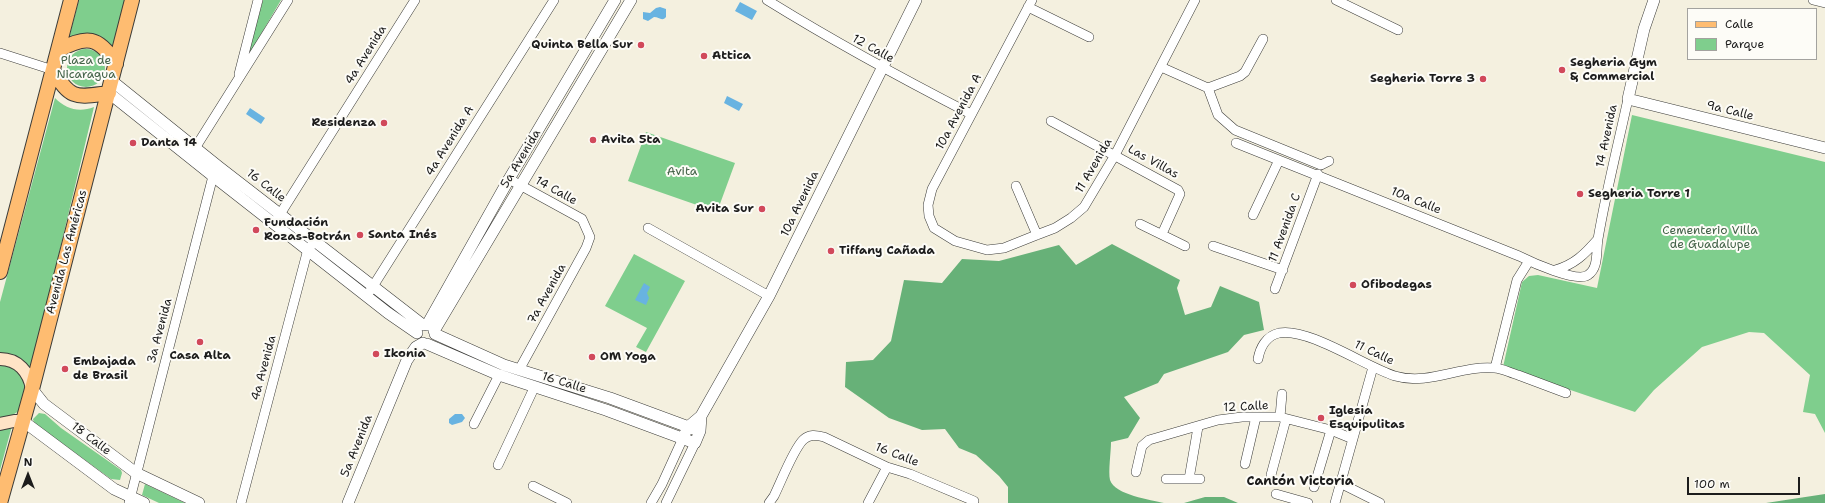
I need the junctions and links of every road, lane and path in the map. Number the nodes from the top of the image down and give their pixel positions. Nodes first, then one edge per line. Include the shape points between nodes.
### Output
1 (71, 0) edge
2 (132, 0) edge
3 (258, 0) edge
4 (288, 0) edge
5 (415, 0) edge
6 (554, 0) edge
7 (615, 0) edge
8 (631, 0) edge
9 (767, 0) edge
10 (916, 0) edge
11 (1195, 0) edge
12 (1336, 0) edge
13 (1654, 0) edge
14 (1813, 0) edge
15 (1030, 4) edge
16 (1825, 4) edge
17 (1398, 30) dead end
18 (1089, 37) dead end
19 (1264, 39) dead end
20 (59, 50) junction
21 (0, 53) edge
22 (116, 64) junction
23 (1161, 67) junction
24 (882, 68) junction
25 (53, 70) junction
26 (237, 83) junction
27 (111, 87) junction
28 (1208, 88) junction
29 (1628, 99) junction
30 (971, 114) junction
31 (1052, 121) dead end
32 (1236, 143) dead end
33 (196, 148) junction
34 (1825, 148) edge
35 (1116, 155) junction
36 (189, 157) junction
37 (1279, 160) junction
38 (1329, 161) dead end
39 (219, 167) junction
40 (1318, 174) junction
41 (213, 176) junction
42 (509, 179) junction
43 (520, 184) junction
44 (1016, 186) dead end
45 (280, 214) junction
46 (1253, 216) dead end
47 (274, 223) junction
48 (1140, 224) dead end
49 (587, 228) joint
50 (648, 228) dead end
51 (944, 234) joint
52 (1162, 234) junction
53 (1037, 235) junction
54 (1598, 239) junction
55 (311, 245) junction
56 (1185, 246) dead end
57 (1213, 246) dead end
58 (1529, 261) junction
59 (1282, 270) junction
60 (1555, 270) junction
61 (0, 272) edge
62 (1586, 277) joint
63 (1275, 289) dead end
64 (370, 291) junction
65 (769, 296) junction
66 (425, 334) junction
67 (0, 359) edge
68 (1258, 359) dead end
69 (1373, 367) junction
70 (1496, 368) junction
71 (519, 370) junction
72 (499, 376) junction
73 (32, 388) junction
74 (534, 388) junction
75 (1566, 393) dead end
76 (1282, 394) dead end
77 (708, 403) junction
78 (701, 416) junction
79 (1256, 417) junction
80 (1283, 418) junction
81 (671, 420) junction
82 (23, 421) junction
83 (0, 424) edge
84 (474, 424) dead end
85 (688, 426) junction
86 (1198, 427) junction
87 (1332, 430) junction
88 (700, 431) junction
89 (683, 438) junction
90 (1353, 439) junction
91 (695, 443) junction
92 (1245, 464) dead end
93 (498, 465) dead end
94 (887, 467) junction
95 (136, 472) junction
96 (1136, 472) dead end
97 (1271, 474) dead end
98 (1166, 479) dead end
99 (1189, 479) junction
100 (1200, 479) dead end
101 (1340, 483) junction
102 (533, 486) dead end
103 (1314, 487) dead end
104 (1276, 494) dead end
105 (130, 500) edge
106 (974, 501) dead end
107 (1303, 502) edge
108 (0, 503) edge
109 (144, 503) edge
110 (199, 503) edge
111 (241, 503) edge
112 (348, 503) edge
113 (567, 503) edge
114 (651, 503) edge
115 (666, 503) edge
116 (769, 503) edge
117 (868, 503) edge
118 (1335, 503) edge
119 (1380, 503) edge

1 - 20 main road
2 - 22 main road, Avenida Las Américas
3 - 26 street
4 - 26 street
5 - 45 street, 4a Avenida
6 - 64 street, 4a Avenida A
7 - 42 street, 5a Avenida
8 - 43 street, 5a Avenida
9 - 24 street, 12 Calle
10 - 24 street, 10a Avenida
11 - 23 street, 11 Avenida
12 - 17 street
13 - 29 street, 14 Avenida via 1644,28
14 - 16 street
15 - 18 street
15 - 30 street, 10a Avenida A
19 - 28 street via 1245,72
20 - 22 main road via 81,40 90,40 104,46
20 - 25 main road
21 - 25 street
22 - 27 main road, Avenida Las Américas
23 - 28 street
23 - 35 street, 11 Avenida
24 - 30 street, 12 Calle
24 - 65 street, 10a Avenida
25 - 27 main road via 66,90 74,94 83,96
25 - 61 main road
26 - 33 street
27 - 33 street, 16 Calle
27 - 36 street, 16 Calle
27 - 73 main road, Avenida Las Américas
28 - 38 street via 1218,115 1234,130 1321,166
29 - 34 street, 9a Calle
29 - 54 street, 14 Avenida
30 - 51 street, 10a Avenida A via 932,189 928,205 928,216 934,228
31 - 35 street
32 - 37 street, 10a Calle
33 - 36 street
33 - 39 street, 16 Calle
35 - 52 street, Las Villas via 1178,190 1180,194
35 - 53 street, 11 Avenida via 1084,208 1060,225
36 - 41 street, 16 Calle
37 - 40 street, 10a Calle
37 - 46 street
39 - 41 street, 3a Avenida
39 - 45 street, 16 Calle
40 - 58 street, 10a Calle
40 - 59 street, 11 Avenida C
41 - 47 street, 16 Calle
41 - 95 street, 3a Avenida
42 - 43 street, 14 Calle
42 - 66 street, 5a Avenida
43 - 49 street, 14 Calle via 582,219
43 - 66 street, 5a Avenida
44 - 53 street
45 - 47 street, 4a Avenida
45 - 55 street, 16 Calle
47 - 55 street, 16 Calle
48 - 52 street
49 - 71 street, 7a Avenida via 590,237 586,248
50 - 65 street
51 - 53 street, 11 Avenida via 955,241 987,250 1004,248
52 - 56 street
54 - 60 street via 1578,260
54 - 62 street, 14 Avenida via 1595,264
55 - 64 street, 16 Calle
55 - 111 street, 4a Avenida
57 - 59 street
58 - 60 street, 10a Calle
58 - 70 street via 1517,280
59 - 63 street, 11 Avenida C
60 - 62 street, 10a Calle
64 - 66 street, 16 Calle
65 - 77 street, 10a Avenida
66 - 71 street, 16 Calle
66 - 72 street, 16 Calle
66 - 112 street, 5a Avenida via 407,360
67 - 73 main road, 18 Calle via 9,360 20,366 29,376
68 - 69 street, 11 Calle via 1260,348 1269,338 1279,333 1291,333 1351,355
69 - 70 street, 11 Calle via 1397,376 1421,379 1482,368
69 - 90 street
70 - 75 street, 11 Calle
71 - 81 street, 16 Calle
72 - 74 street, 16 Calle
72 - 84 street
73 - 82 main road, Avenida Las Américas
73 - 95 street, 18 Calle via 44,404
74 - 89 street, 16 Calle via 606,410
74 - 93 street
76 - 80 street
77 - 78 street, 10a Avenida
77 - 81 street via 690,418
78 - 85 street, 10a Avenida
78 - 88 street, 10a Avenida
79 - 80 street, 12 Calle
79 - 86 street, 12 Calle via 1231,418
79 - 92 street
80 - 87 street, 12 Calle
80 - 97 street
81 - 85 street, 16 Calle
82 - 83 main road
82 - 105 street
82 - 108 main road, Avenida Las Américas
85 - 88 street, 16 Calle
85 - 89 street, 10a Avenida
86 - 96 street, 12 Calle via 1149,440 1142,446
86 - 99 street
87 - 90 street, 12 Calle
87 - 103 street
88 - 91 street, 10a Avenida
89 - 91 street, 16 Calle
89 - 114 street, 10a Avenida
90 - 101 street
91 - 115 street, 10a Avenida
94 - 106 street, 16 Calle
94 - 116 street, 16 Calle via 824,437 810,436 798,447
94 - 117 street
95 - 105 street, 3a Avenida
95 - 110 street, 18 Calle
98 - 99 street
99 - 100 street
101 - 118 street
101 - 119 street
102 - 113 street
104 - 107 street
105 - 109 street

